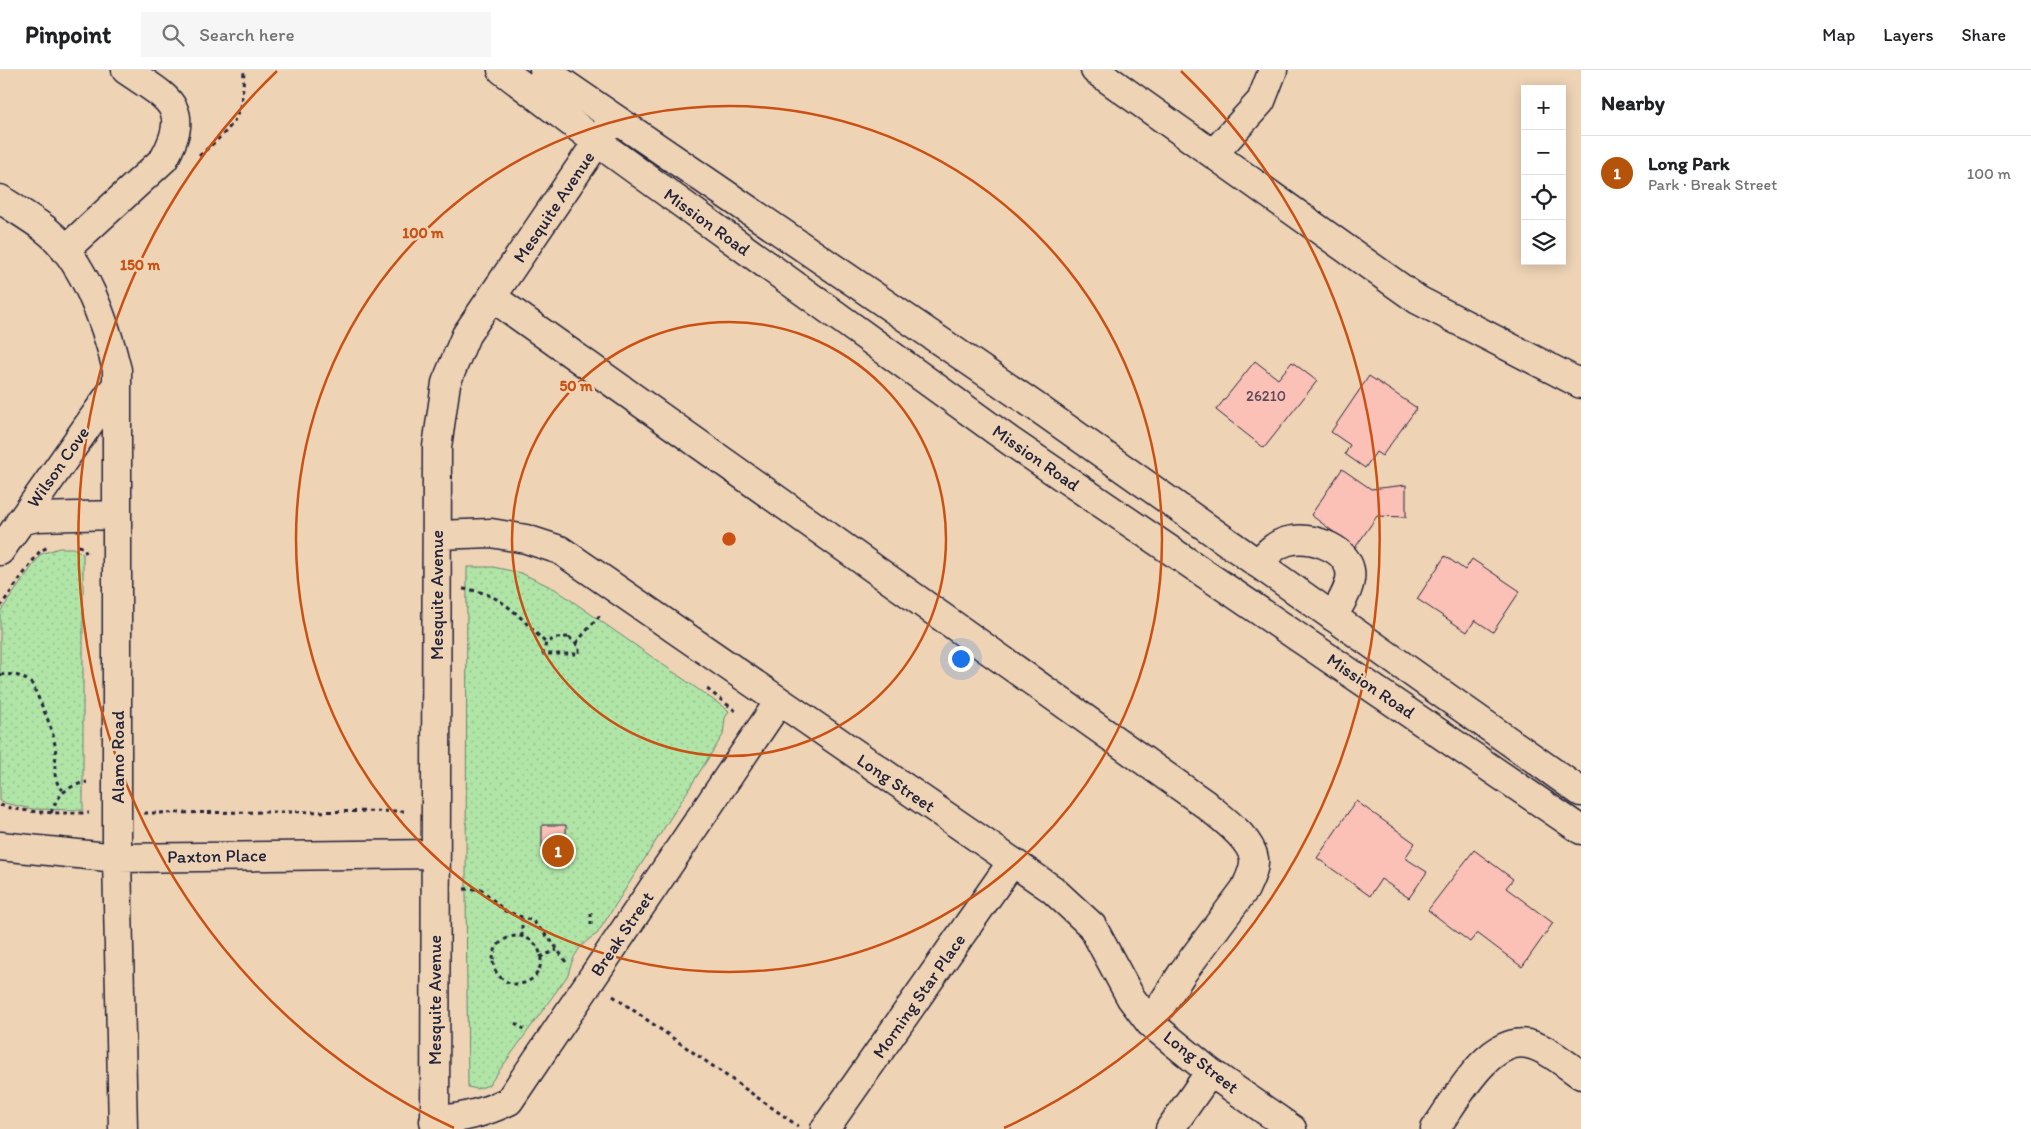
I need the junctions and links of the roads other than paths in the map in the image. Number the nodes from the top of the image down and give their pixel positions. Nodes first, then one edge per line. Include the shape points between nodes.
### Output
1 (126, 70) edge
2 (502, 70) edge
3 (544, 70) edge
4 (1095, 70) edge
5 (1272, 70) edge
6 (612, 119) junction
7 (597, 142) junction
8 (1214, 153) junction
9 (0, 199) edge
10 (65, 250) junction
11 (492, 297) junction
12 (117, 384) junction
13 (1581, 384) edge
14 (118, 515) junction
15 (20, 522) junction
16 (438, 535) junction
17 (0, 551) edge
18 (1258, 564) junction
19 (1333, 617) junction
20 (778, 703) junction
21 (1581, 792) edge
22 (1581, 830) edge
23 (0, 846) edge
24 (436, 854) junction
25 (118, 858) junction
26 (1012, 862) junction
27 (1150, 1023) junction
28 (1210, 1072) junction
29 (1581, 1075) edge
30 (434, 1125) edge
31 (123, 1129) edge
32 (825, 1129) edge
33 (1170, 1129) edge
34 (1292, 1129) edge
35 (1435, 1129) edge

1 - 10 street via 174,106 178,122 175,140 164,159
2 - 7 street, Mission Road
3 - 6 street, Mission Road
4 - 8 street
5 - 8 street via 1261,101
6 - 7 street, Mesquite Avenue
6 - 18 street, Mission Road via 1027,400
7 - 11 street, Mesquite Avenue
7 - 22 street, Mission Road via 1010,441
8 - 13 street via 1418,300
9 - 10 street, Alamo Road via 46,230
10 - 12 street, Alamo Road via 86,282 100,312 111,346
11 - 16 street, Mesquite Avenue via 466,335 446,383 437,447
11 - 27 street via 1205,804 1238,832 1254,859 1248,882
12 - 14 street, Alamo Road
12 - 15 street, Wilson Cove
14 - 15 street via 37,517
14 - 25 street, Alamo Road
15 - 17 street, Wilson Cove
16 - 20 street, Long Street via 491,534 526,539 560,550
16 - 24 street, Mesquite Avenue
18 - 19 street, Mission Road
18 - 19 street via 1271,549 1288,541 1332,547 1344,558 1350,570 1348,589
19 - 21 street, Mission Road
20 - 26 street, Long Street
20 - 30 street, Break Street via 583,971 509,1101 486,1112
23 - 25 street, Paxton Place
24 - 25 street, Paxton Place
24 - 30 street, Mesquite Avenue
25 - 31 street, Alamo Road
26 - 27 street, Long Street via 1052,889 1092,926 1131,998
26 - 32 street, Morning Star Place
27 - 28 street, Long Street
28 - 33 street
28 - 34 street, Long Street
29 - 35 street via 1553,1056 1527,1044 1506,1046 1487,1057

